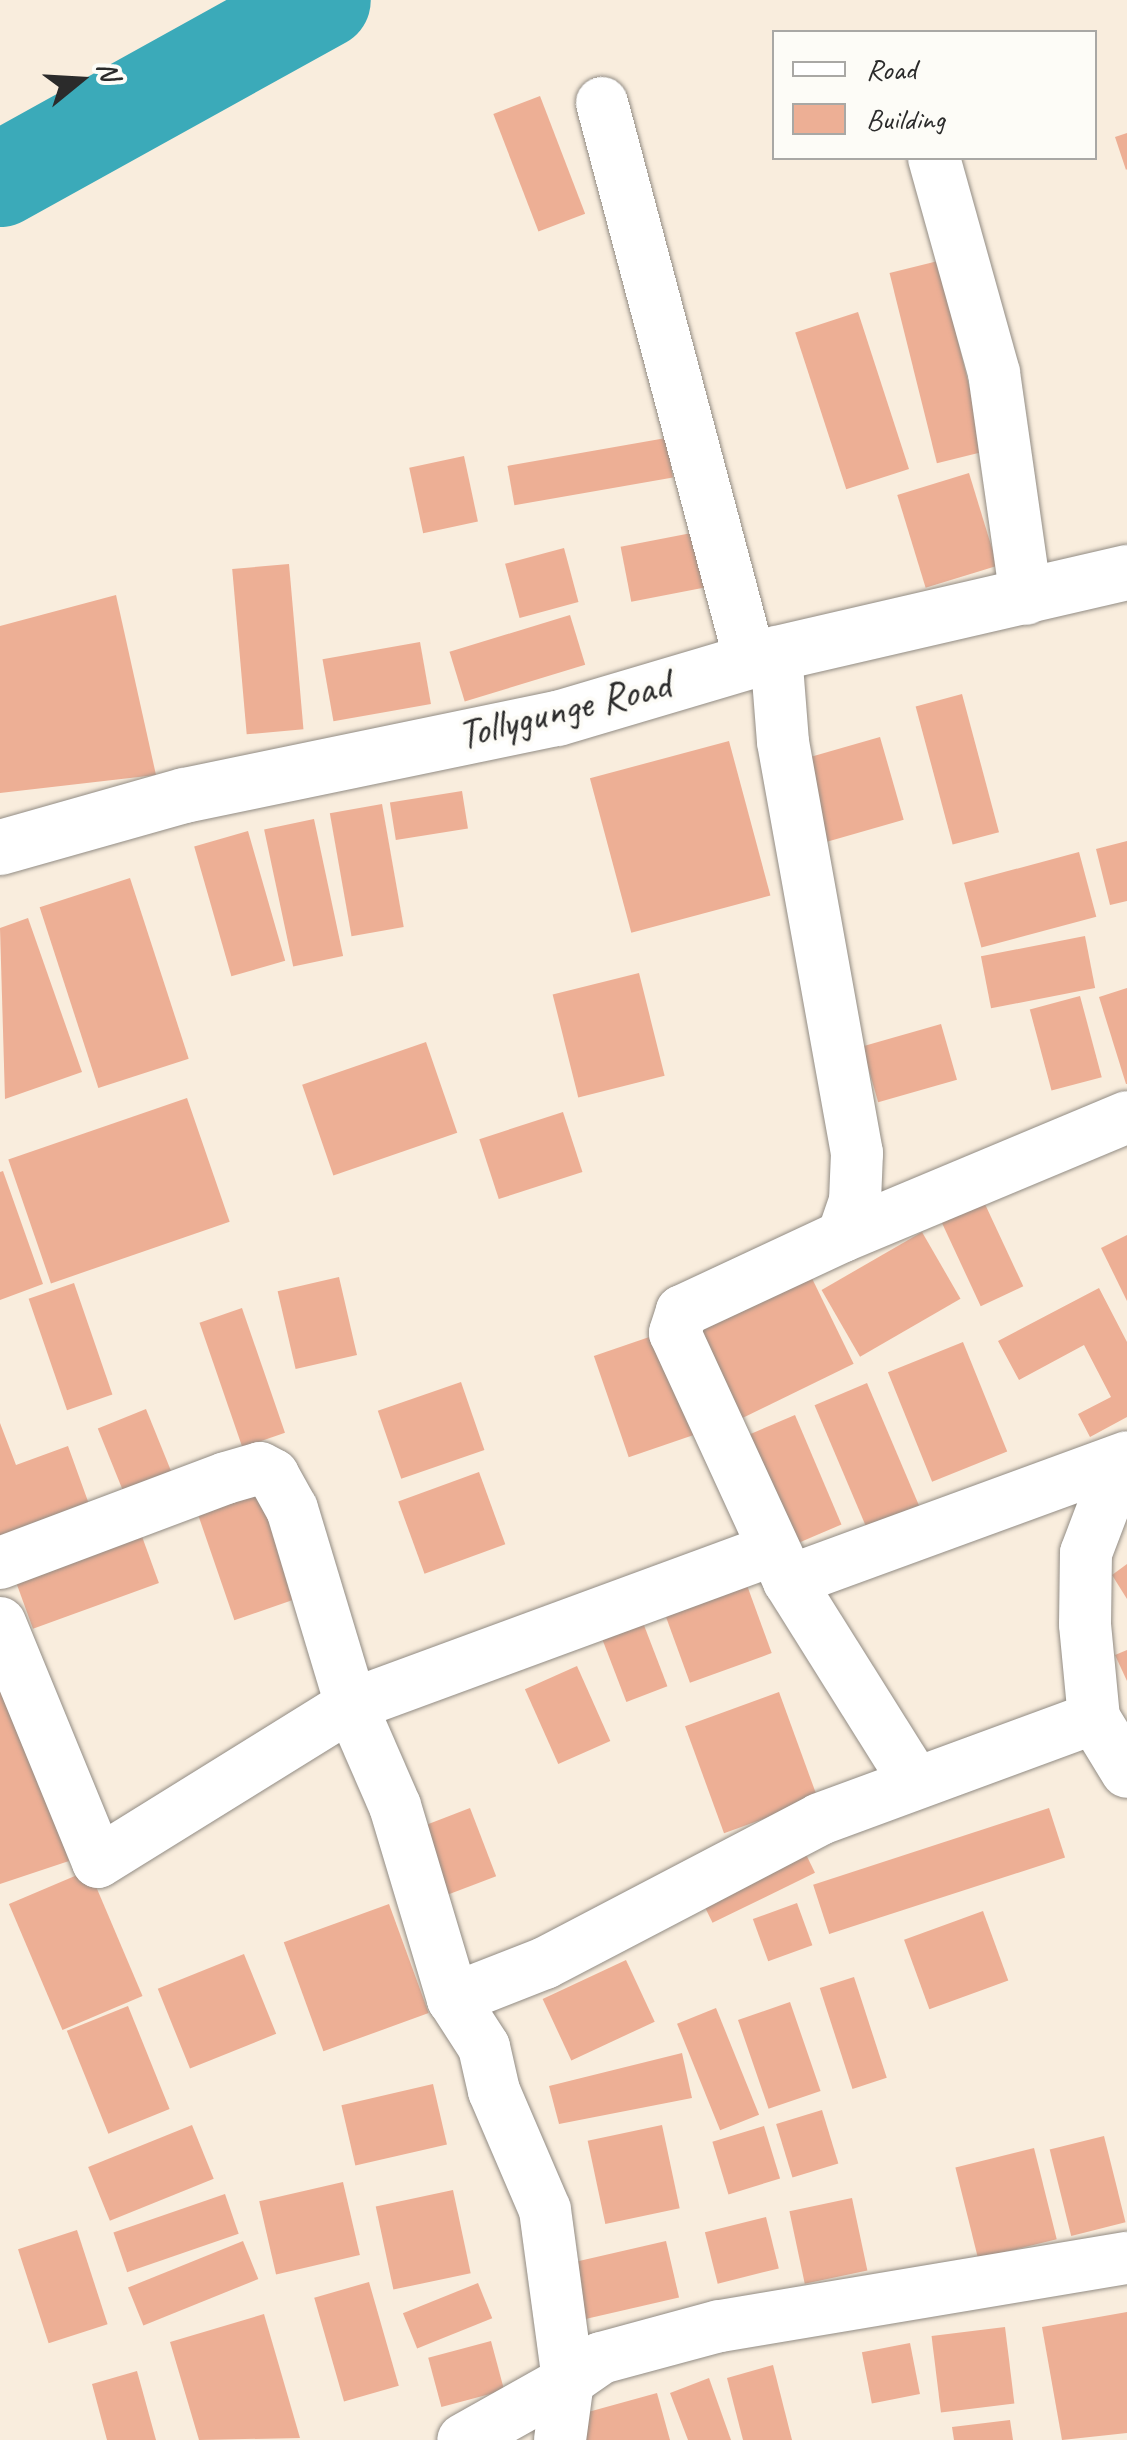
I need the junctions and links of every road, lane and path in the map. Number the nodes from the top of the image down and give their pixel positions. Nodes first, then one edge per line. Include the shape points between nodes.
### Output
1 (602, 103) dead end
2 (935, 160) edge
3 (1127, 572) edge
4 (1026, 599) junction
5 (763, 656) junction
6 (0, 846) edge
7 (1127, 1117) edge
8 (842, 1236) junction
9 (1127, 1457) edge
10 (1127, 1475) edge
11 (0, 1563) edge
12 (780, 1566) junction
13 (0, 1622) edge
14 (350, 1705) junction
15 (1094, 1718) junction
16 (1127, 1772) edge
17 (915, 1782) junction
18 (453, 1999) junction
19 (1127, 2258) edge
20 (568, 2381) junction
21 (463, 2440) edge
22 (560, 2440) edge

1 - 5 street
2 - 4 street via 994,373
3 - 4 street, Tollygunge Road
4 - 5 street, Tollygunge Road
5 - 6 street, Tollygunge Road via 556,718 184,795
5 - 8 street via 858,1154 856,1202
7 - 8 street
8 - 12 street via 682,1311 675,1333
9 - 12 street
10 - 15 street via 1108,1495 1086,1553 1084,1624
11 - 14 street via 260,1468 273,1475 292,1510
12 - 14 street
12 - 17 street
13 - 14 street via 98,1862
14 - 18 street via 394,1806
15 - 16 street
15 - 17 street
17 - 18 street via 820,1819 545,1963
18 - 20 street via 484,2047 494,2091 545,2210
19 - 20 street via 720,2326 601,2358
20 - 21 street
20 - 22 street

